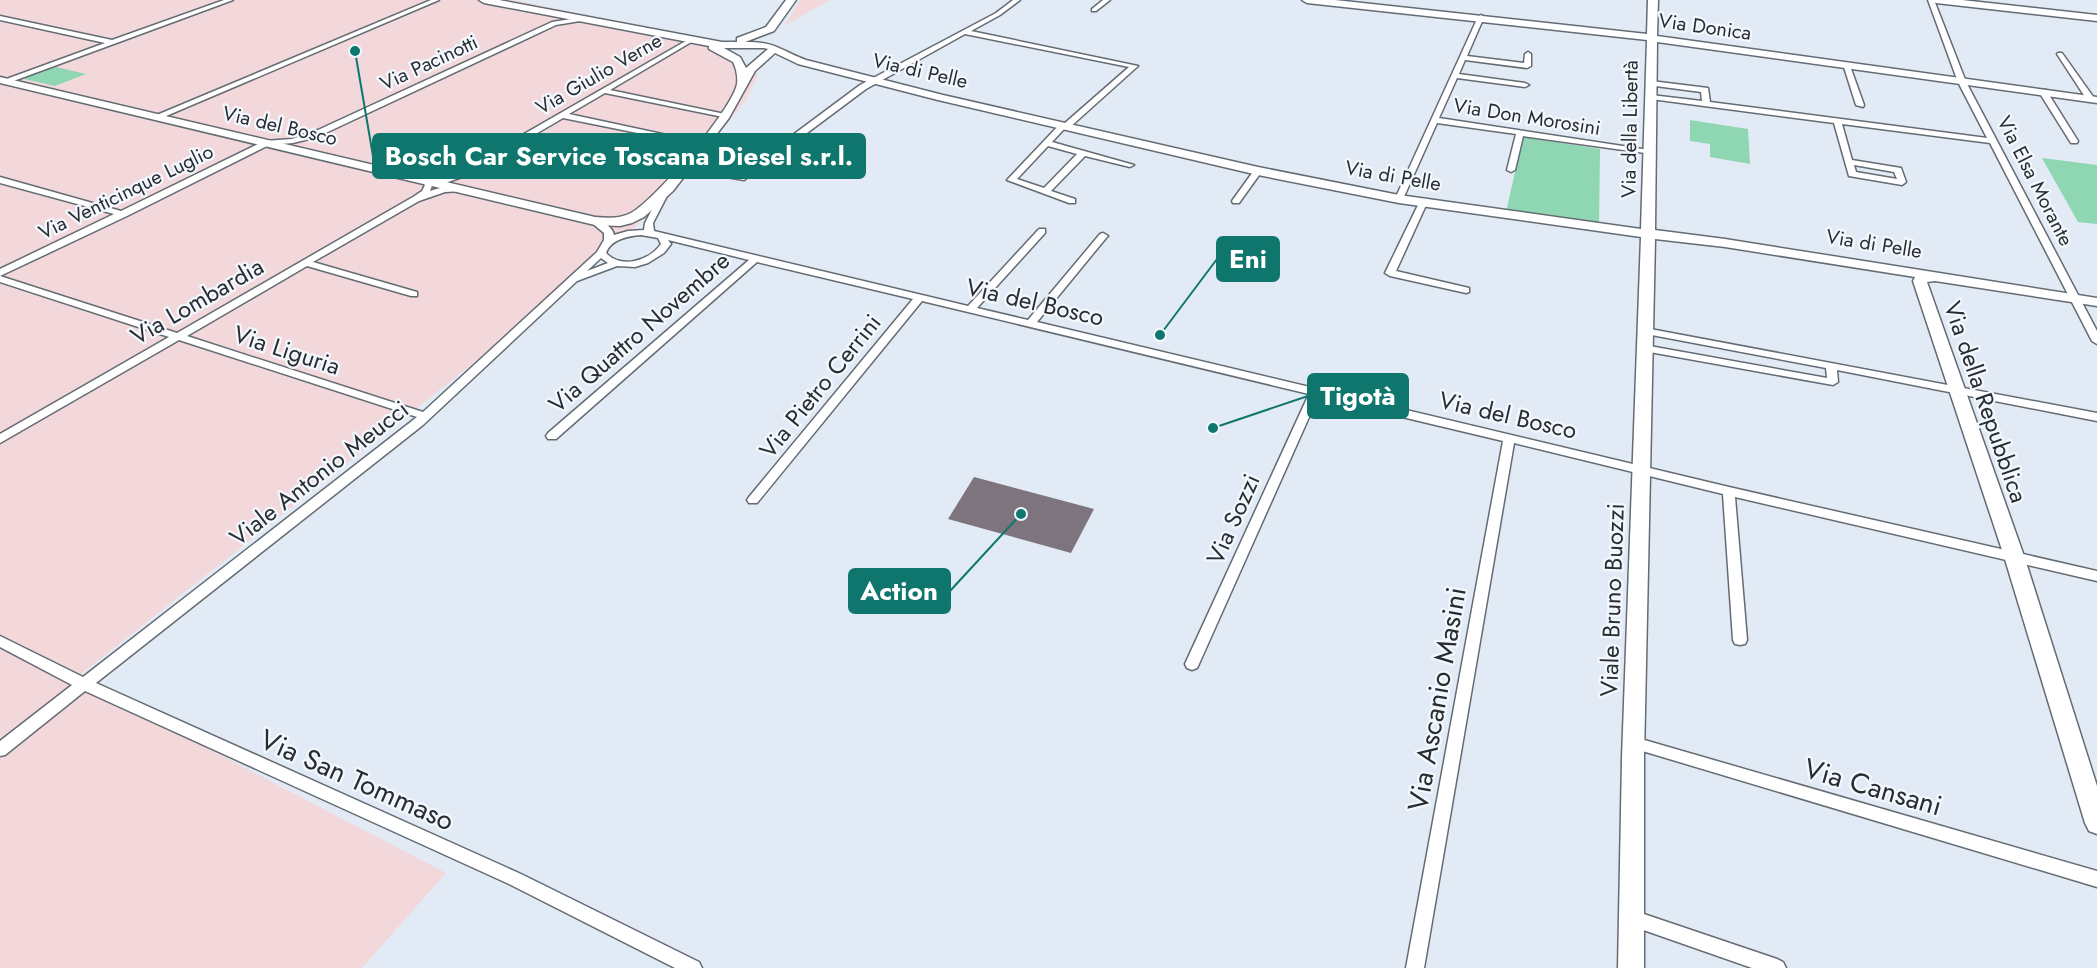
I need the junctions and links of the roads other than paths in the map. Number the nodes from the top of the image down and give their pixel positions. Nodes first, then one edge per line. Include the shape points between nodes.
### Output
1 (230, 0) edge
2 (436, 0) edge
3 (484, 0) edge
4 (791, 0) edge
5 (1017, 0) edge
6 (1107, 0) edge
7 (1307, 0) edge
8 (1653, 0) edge
9 (1931, 0) edge
10 (1936, 0) edge
11 (1997, 4) edge
12 (546, 10) junction
13 (1094, 10) dead end
14 (1480, 17) junction
15 (0, 18) edge
16 (780, 18) junction
17 (2097, 18) edge
18 (597, 21) junction
19 (551, 24) junction
20 (964, 32) junction
21 (1652, 37) junction
22 (693, 40) junction
23 (112, 42) junction
24 (775, 48) junction
25 (1528, 54) dead end
26 (2060, 54) dead end
27 (1464, 58) junction
28 (1846, 66) junction
29 (817, 67) junction
30 (1456, 76) junction
31 (873, 81) junction
32 (1962, 82) junction
33 (1651, 83) junction
34 (2, 84) edge
35 (742, 84) junction
36 (1525, 85) dead end
37 (604, 91) junction
38 (2043, 92) junction
39 (1651, 97) junction
40 (2093, 99) edge
41 (1706, 104) junction
42 (1860, 105) dead end
43 (562, 115) junction
44 (725, 116) junction
45 (156, 117) junction
46 (1435, 120) junction
47 (1837, 121) junction
48 (1065, 125) junction
49 (320, 132) junction
50 (1520, 133) junction
51 (1994, 141) junction
52 (2074, 141) dead end
53 (267, 143) junction
54 (1047, 143) junction
55 (704, 145) junction
56 (1649, 152) junction
57 (308, 153) junction
58 (1083, 153) junction
59 (1849, 162) junction
60 (1130, 165) dead end
61 (686, 168) junction
62 (1511, 170) dead end
63 (1258, 171) junction
64 (0, 180) edge
65 (426, 181) junction
66 (668, 188) junction
67 (460, 189) junction
68 (1046, 191) junction
69 (416, 199) junction
70 (1399, 199) junction
71 (1072, 201) dead end
72 (1236, 201) dead end
73 (1423, 203) junction
74 (124, 214) junction
75 (595, 221) junction
76 (1648, 228) junction
77 (1042, 231) dead end
78 (650, 232) junction
79 (661, 236) junction
80 (1103, 236) dead end
81 (609, 241) junction
82 (699, 245) junction
83 (664, 250) junction
84 (601, 253) junction
85 (755, 259) junction
86 (306, 263) junction
87 (617, 263) junction
88 (0, 273) edge
89 (1942, 276) junction
90 (0, 279) edge
91 (569, 282) junction
92 (1466, 290) dead end
93 (414, 294) dead end
94 (2074, 297) junction
95 (919, 298) junction
96 (2097, 302) edge
97 (970, 310) junction
98 (1029, 324) junction
99 (1667, 337) junction
100 (177, 338) junction
101 (1644, 339) junction
102 (2097, 341) edge
103 (1664, 351) junction
104 (1831, 366) junction
105 (1955, 389) junction
106 (1315, 392) junction
107 (425, 416) junction
108 (2097, 417) edge
109 (552, 436) dead end
110 (0, 439) edge
111 (1509, 439) junction
112 (1643, 471) junction
113 (1729, 491) junction
114 (753, 500) dead end
115 (2014, 556) junction
116 (2097, 576) edge
117 (1740, 640) dead end
118 (0, 641) edge
119 (1192, 664) dead end
120 (83, 684) junction
121 (1634, 743) junction
122 (0, 750) edge
123 (2091, 787) edge
124 (2097, 823) edge
125 (2097, 879) edge
126 (1632, 918) junction
127 (693, 968) edge
128 (1415, 968) edge
129 (1631, 968) edge
130 (1777, 968) edge

1 - 23 street
2 - 45 street
3 - 12 street, Via di Pelle
4 - 16 street
5 - 20 street
6 - 13 street
7 - 14 street, Via Donica
8 - 21 street, Via della Libertà
9 - 32 street, Via Elsa Morante
10 - 11 street
11 - 17 street
12 - 18 street, Via di Pelle
12 - 19 street via 559,17
14 - 21 street, Via Donica
14 - 27 street
15 - 23 street
16 - 22 street via 770,29 749,38 725,42
16 - 24 street
18 - 19 street, Via Pacinotti via 573,19
18 - 22 street, Via di Pelle
19 - 49 street, Via Pacinotti
20 - 31 street
20 - 48 street via 1134,66
21 - 28 street, Via Donica
21 - 33 street, Via della Libertà
22 - 24 street, Via di Pelle
22 - 35 street, Via di Pelle via 740,63
22 - 37 street, Via Giulio Verne
23 - 34 street
24 - 29 street, Via di Pelle
24 - 35 street via 751,69
25 - 27 street via 1527,66
26 - 40 street
27 - 30 street
28 - 32 street, Via Donica
28 - 42 street
29 - 31 street, Via di Pelle
29 - 35 street via 769,64
30 - 36 street
30 - 46 street
31 - 48 street, Via di Pelle
31 - 61 street via 741,178
32 - 38 street, Via Donica
32 - 51 street, Via Elsa Morante
33 - 39 street, Via della Libertà
33 - 41 street via 1705,90
34 - 45 street, Via del Bosco
35 - 44 street, Via del Bosco
37 - 43 street, Via Giulio Verne
37 - 44 street
38 - 40 street, Via Donica
38 - 52 street
39 - 41 street
39 - 56 street, Via della Libertà
41 - 47 street
43 - 55 street
43 - 65 street, Via Giulio Verne via 459,176
44 - 55 street, Via del Bosco
45 - 53 street, Via del Bosco
46 - 50 street, Via Don Morosini
46 - 70 street
47 - 51 street
47 - 59 street
48 - 54 street
48 - 63 street, Via di Pelle
49 - 53 street, Via Pacinotti via 292,141
49 - 57 street, Via Pacinotti via 301,144 300,148
50 - 56 street, Via Don Morosini
50 - 62 street
51 - 94 street, Via Elsa Morante
53 - 57 street, Via del Bosco
53 - 74 street, Via Venticinque Luglio
54 - 58 street
54 - 68 street via 1011,180
55 - 61 street, Via del Bosco
56 - 76 street, Via della Libertà
57 - 65 street, Via del Bosco
58 - 60 street
58 - 68 street
59 - 59 street via 1898,170 1902,182 1852,174
61 - 66 street, Via del Bosco
63 - 70 street, Via di Pelle
63 - 72 street
64 - 74 street
65 - 67 street, Via del Bosco
65 - 69 street via 429,188
66 - 75 street, Via del Bosco via 634,217 620,222
66 - 78 street via 655,207
67 - 69 street, Via Lombardia via 444,189
67 - 75 street, Via del Bosco
68 - 71 street
69 - 86 street, Via Lombardia
70 - 73 street, Via di Pelle
73 - 76 street, Via di Pelle
73 - 92 street via 1390,273
74 - 88 street, Via Venticinque Luglio
75 - 81 street via 609,232
76 - 89 street, Via di Pelle via 1667,236
76 - 101 street, Viale Bruno Buozzi
77 - 97 street
78 - 79 street, Via del Bosco
78 - 81 street, Via del Bosco via 628,233
79 - 82 street, Via del Bosco
79 - 83 street via 665,240
80 - 98 street
81 - 84 street
82 - 83 street, Via del Bosco
82 - 85 street, Via del Bosco
83 - 87 street, Via del Bosco via 643,261
84 - 87 street
84 - 91 street, Viale Antonio Meucci
85 - 95 street, Via del Bosco
85 - 109 street, Via Quattro Novembre
86 - 93 street
86 - 100 street, Via Lombardia
87 - 91 street, Viale Antonio Meucci
89 - 94 street, Via di Pelle
89 - 105 street, Via della Repubblica via 1920,281
90 - 100 street, Via Liguria
91 - 107 street, Viale Antonio Meucci
94 - 96 street, Via di Pelle
94 - 102 street, Via Elsa Morante
95 - 97 street, Via del Bosco
95 - 114 street, Via Pietro Cerrini
97 - 98 street, Via del Bosco
98 - 106 street, Via del Bosco
99 - 101 street
99 - 103 street via 1662,343
99 - 104 street
100 - 107 street, Via Liguria
100 - 110 street, Via Lombardia
101 - 103 street
101 - 112 street, Viale Bruno Buozzi
103 - 104 street via 1833,382
104 - 105 street
105 - 108 street
105 - 115 street, Via della Repubblica
106 - 111 street, Via del Bosco
106 - 119 street, Via Sozzi
107 - 120 street, Viale Antonio Meucci
111 - 112 street, Via del Bosco
111 - 128 street, Via Ascanio Masini
112 - 113 street, Via del Bosco
112 - 121 street, Viale Bruno Buozzi
113 - 115 street, Via del Bosco
113 - 117 street
115 - 116 street, Via del Bosco
115 - 123 street, Via della Repubblica
118 - 120 street, Via San Tommaso
120 - 122 street, Viale Antonio Meucci
120 - 127 street, Via San Tommaso via 515,879
121 - 125 street, Via Cansani
121 - 126 street, Viale Bruno Buozzi
123 - 124 street, Via della Repubblica
126 - 129 street, Viale Bruno Buozzi
126 - 130 street

